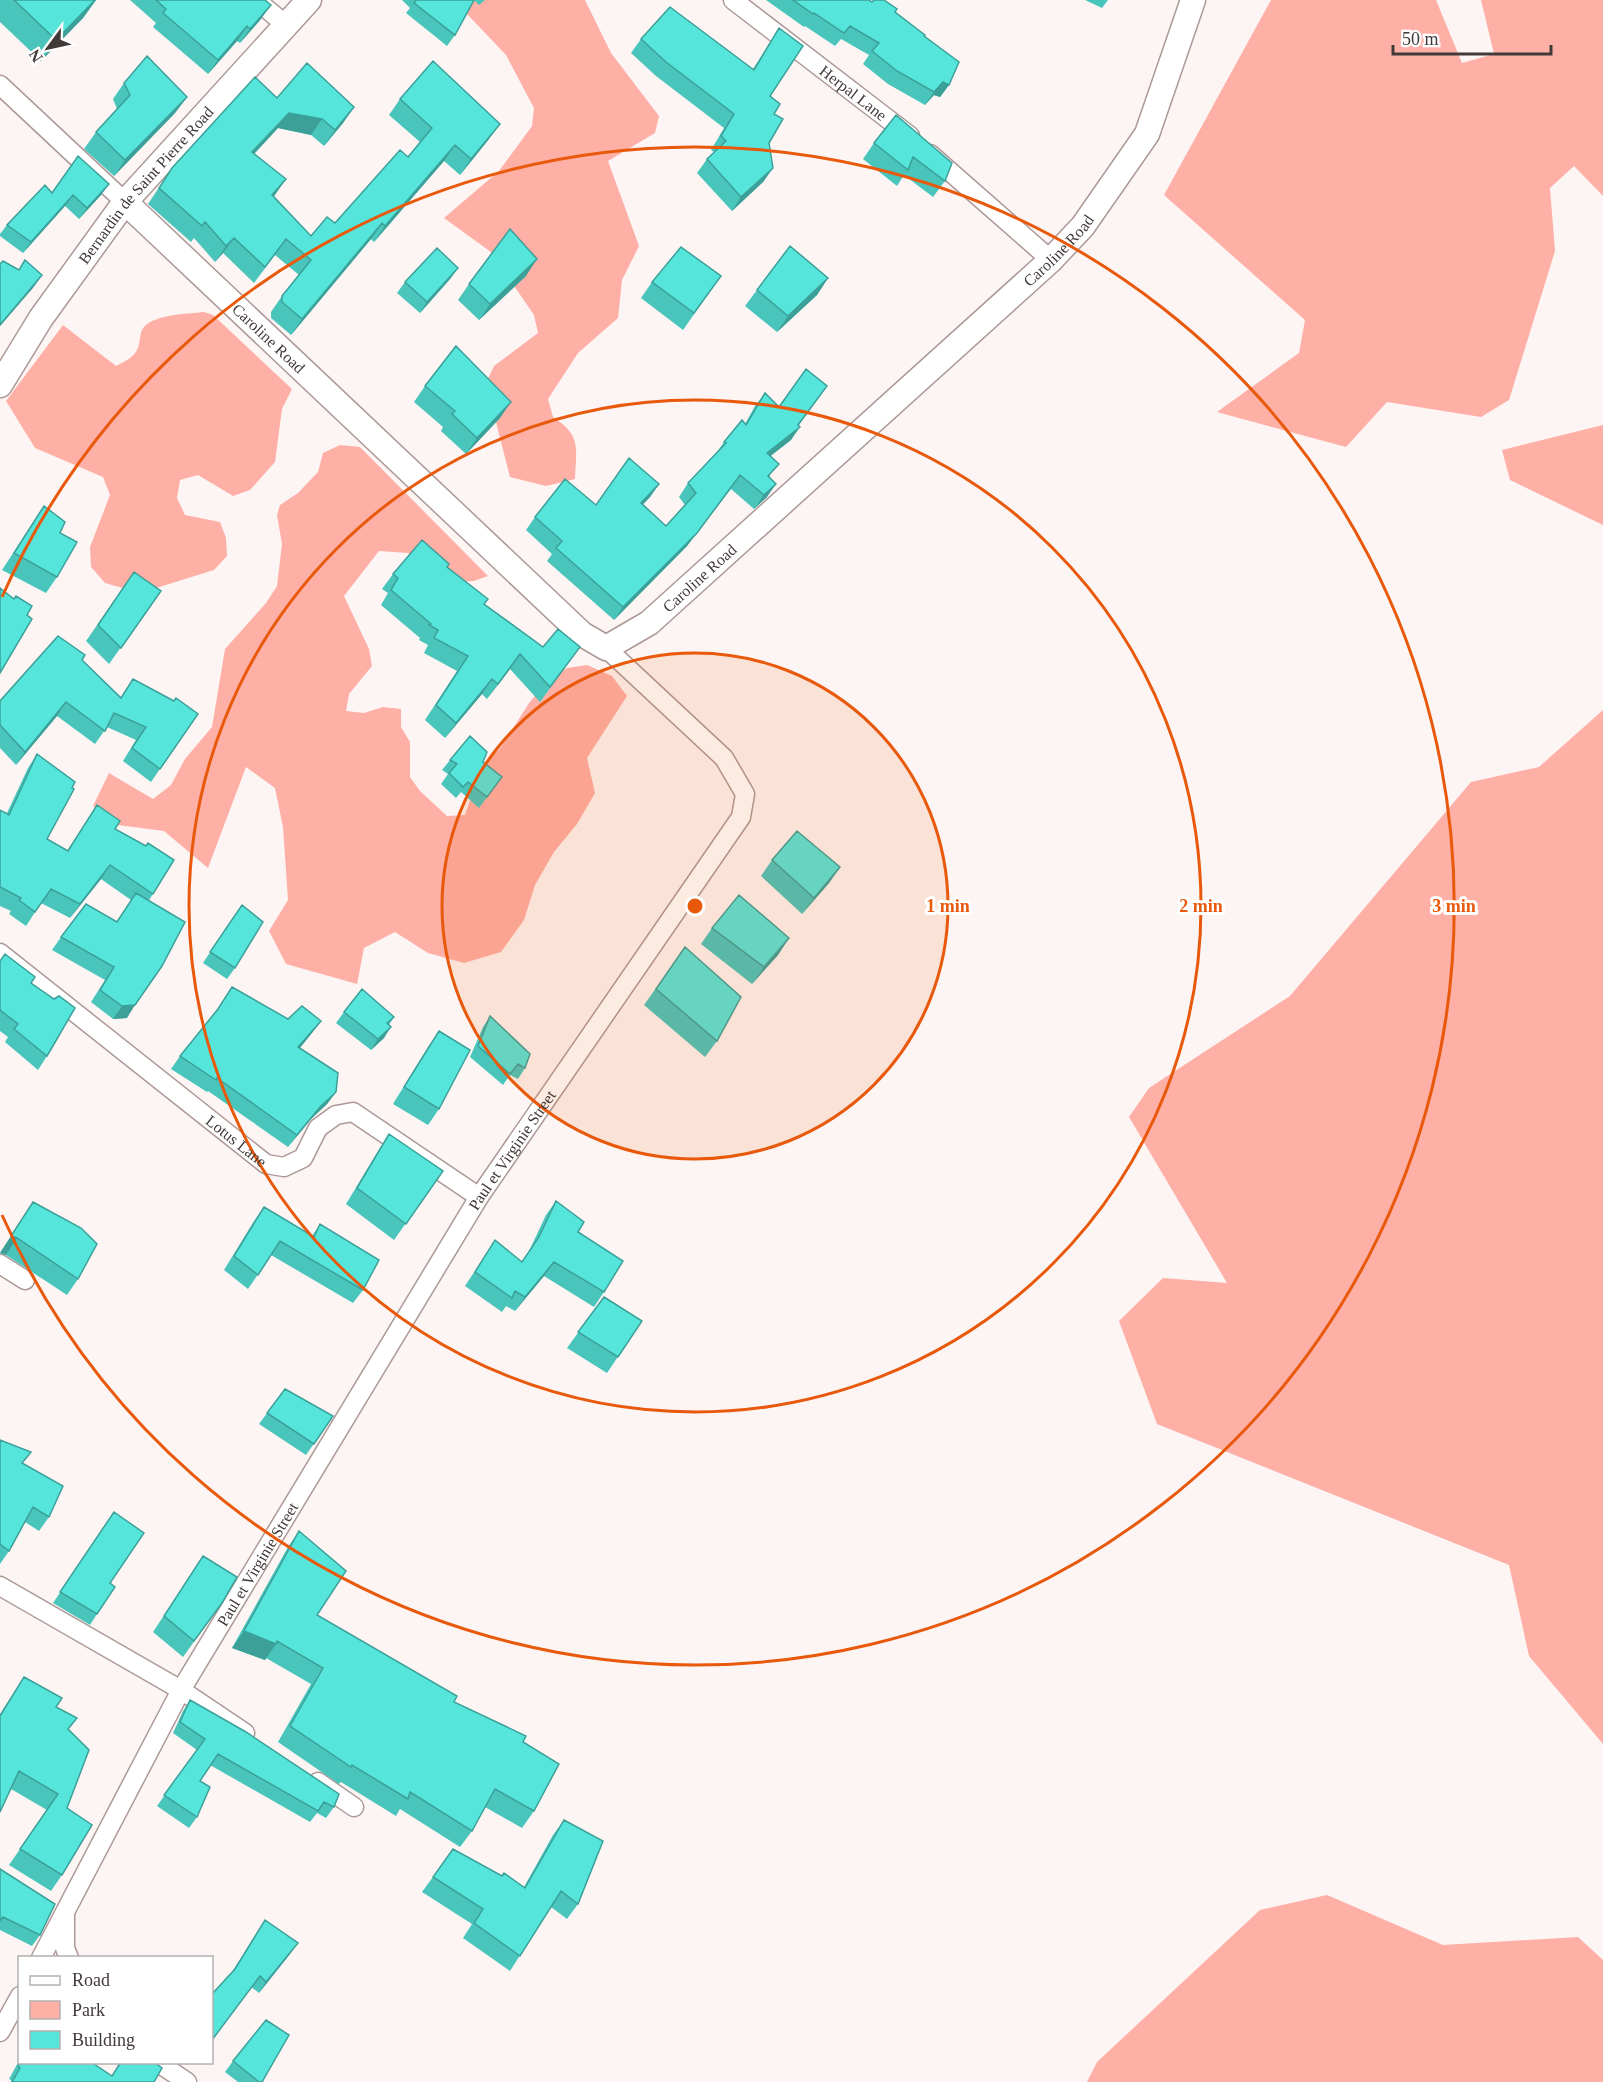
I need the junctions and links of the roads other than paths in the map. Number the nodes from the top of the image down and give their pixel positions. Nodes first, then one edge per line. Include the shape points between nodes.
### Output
1 (256, 0) edge
2 (309, 0) edge
3 (733, 0) edge
4 (1193, 0) edge
5 (286, 25) junction
6 (0, 85) edge
7 (125, 202) junction
8 (1051, 260) junction
9 (0, 385) edge
10 (606, 648) junction
11 (0, 953) edge
12 (479, 1197) junction
13 (0, 1264) edge
14 (25, 1280) dead end
15 (0, 1586) edge
16 (181, 1690) junction
17 (258, 1742) edge
18 (306, 1774) edge
19 (354, 1807) dead end
20 (46, 1902) edge
21 (65, 1913) junction
22 (42, 1956) edge
23 (68, 1956) edge
24 (18, 2000) edge
25 (0, 2032) edge
26 (161, 2064) edge
27 (187, 2082) edge

1 - 5 street
2 - 5 main road, Bernardin de Saint Pierre Road
3 - 8 street, Herpal Lane via 908,135
4 - 8 main road, Caroline Road via 1147,134 1083,226
5 - 7 main road, Bernardin de Saint Pierre Road
6 - 7 street
7 - 9 main road, Bernardin de Saint Pierre Road via 42,318
7 - 10 main road, Caroline Road via 582,634
8 - 10 main road, Caroline Road via 650,622
10 - 12 street, Paul et Virginie Street via 724,758 745,794 741,817
11 - 12 street, Lotus Lane via 266,1164 284,1167 303,1158 318,1128 336,1115 352,1112
12 - 16 street, Paul et Virginie Street
13 - 14 street
15 - 16 street
16 - 17 street
16 - 21 street, Paul et Virginie Street
18 - 19 street
20 - 21 street
21 - 22 street, Paul et Virginie Street
21 - 23 street
24 - 25 street
26 - 27 street

